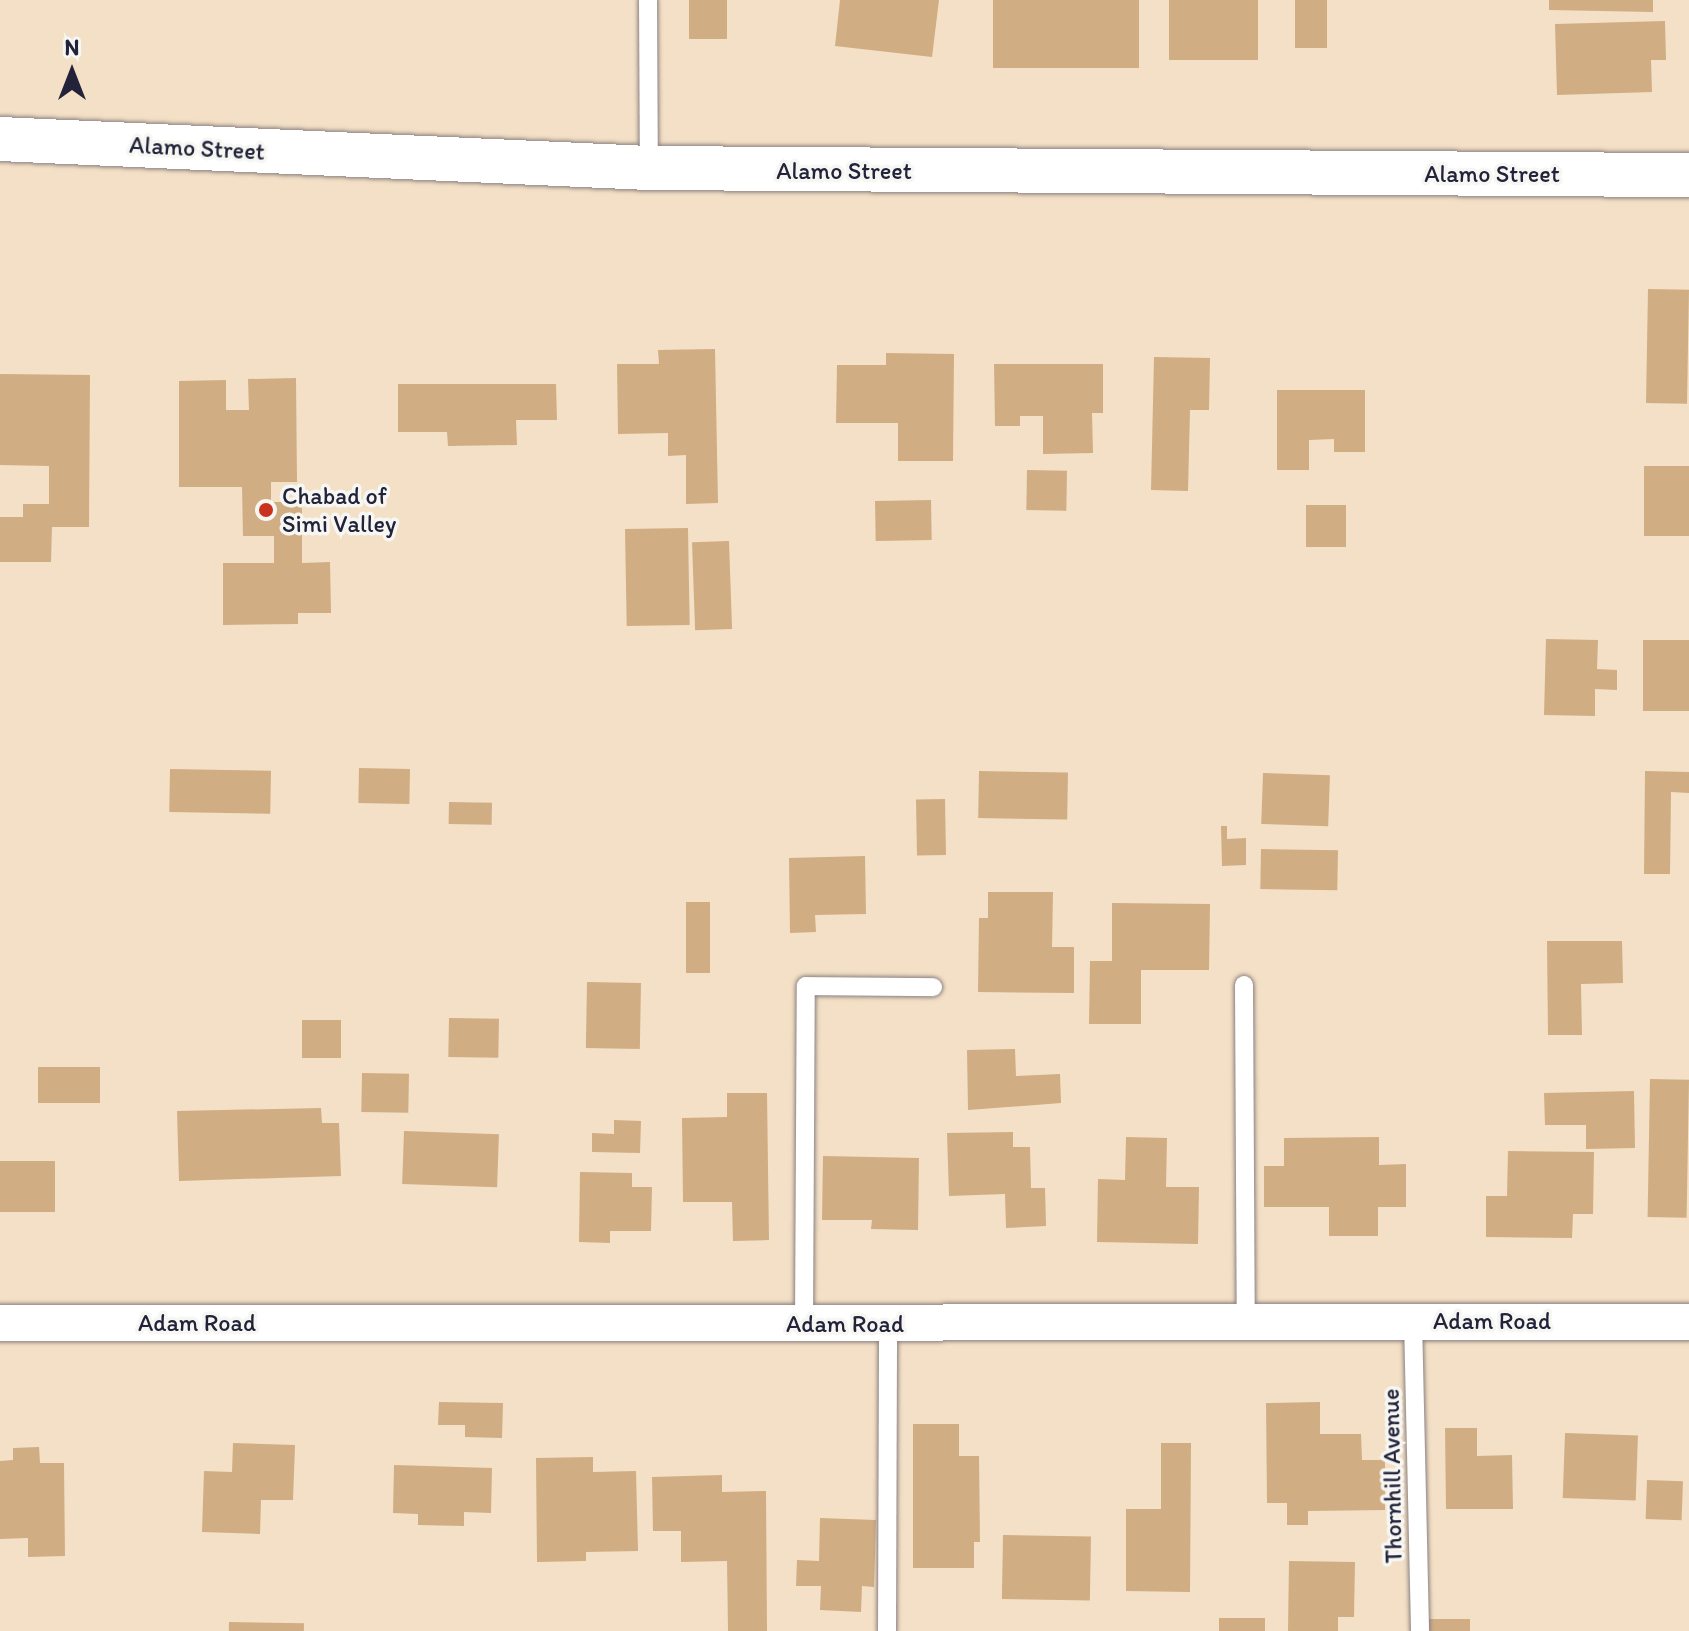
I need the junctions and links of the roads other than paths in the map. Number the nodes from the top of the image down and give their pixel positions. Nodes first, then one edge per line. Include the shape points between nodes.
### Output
1 (648, 0) edge
2 (0, 139) edge
3 (649, 168) junction
4 (1689, 175) edge
5 (1244, 985) dead end
6 (933, 987) dead end
7 (1246, 1320) junction
8 (1413, 1320) junction
9 (1689, 1322) edge
10 (0, 1323) edge
11 (888, 1323) junction
12 (804, 1324) junction
13 (887, 1631) edge
14 (1420, 1631) edge

1 - 3 lane
2 - 3 main road, Alamo Street
3 - 4 main road, Alamo Street
5 - 7 lane
6 - 12 lane via 806,986
7 - 8 street, Adam Road
7 - 11 street, Adam Road
8 - 9 street, Adam Road
8 - 14 lane, Thornhill Avenue
10 - 12 street, Adam Road
11 - 12 street, Adam Road
11 - 13 lane

